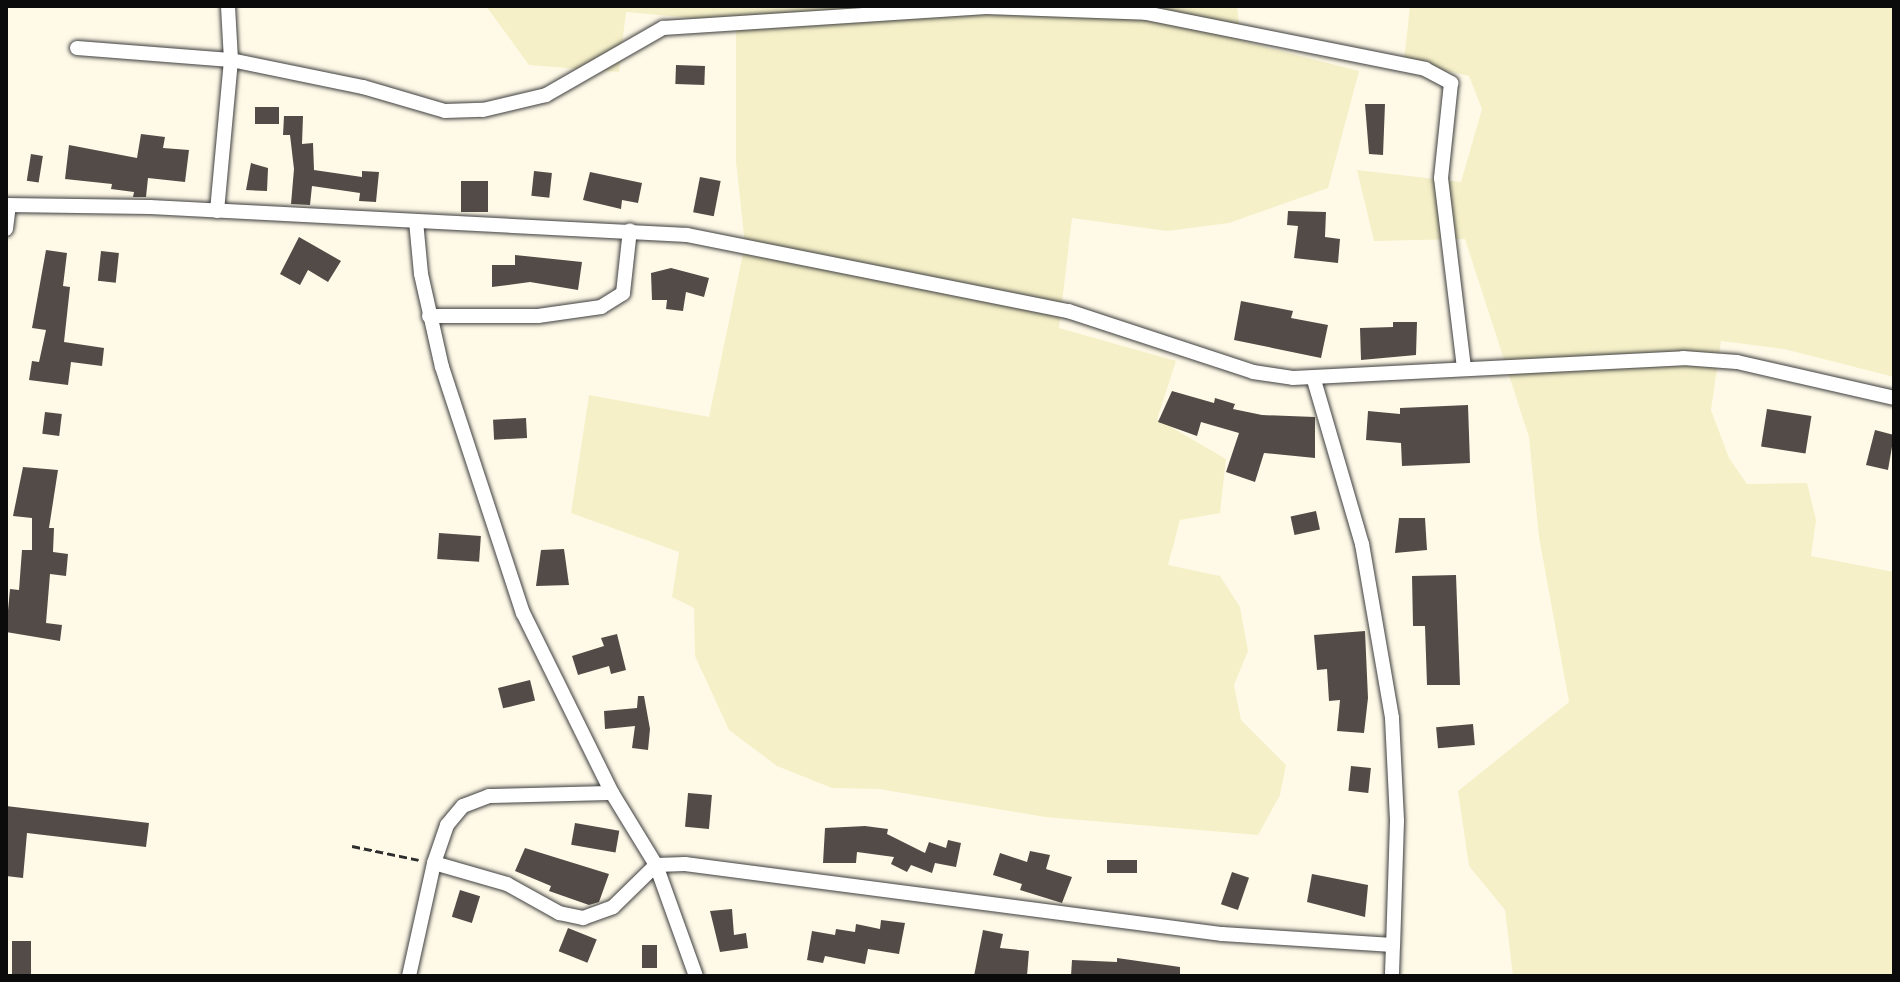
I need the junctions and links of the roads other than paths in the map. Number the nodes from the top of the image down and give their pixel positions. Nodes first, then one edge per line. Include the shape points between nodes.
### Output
1 (228, 6) edge
2 (77, 48) dead end
3 (231, 60) junction
4 (7, 205) edge
5 (217, 211) junction
6 (416, 221) junction
7 (6, 229) edge
8 (630, 230) junction
9 (429, 316) junction
10 (1464, 367) junction
11 (1314, 380) junction
12 (1894, 398) edge
13 (612, 793) junction
14 (434, 863) junction
15 (656, 865) junction
16 (1393, 945) junction
17 (409, 976) edge
18 (696, 976) edge
19 (1392, 976) edge

1 - 3 street
2 - 3 street
3 - 5 street
3 - 10 street via 464,112 546,95 663,28 1037,7 1146,13 1425,69 1451,83 1441,178
4 - 5 street
4 - 7 street
5 - 6 street
6 - 8 street
6 - 9 street
8 - 9 street via 623,293 601,307 538,316
8 - 11 street via 728,241 977,290 1068,311 1253,372
9 - 13 street via 488,520 523,613
10 - 11 street
10 - 12 street via 1683,358 1737,362
11 - 16 street via 1362,544 1392,718 1397,821
13 - 14 street via 478,799 447,825
13 - 15 street
14 - 15 street via 507,884 559,913 583,918 613,907
14 - 17 street
15 - 16 street via 685,864 1222,934
15 - 18 street
16 - 19 street

